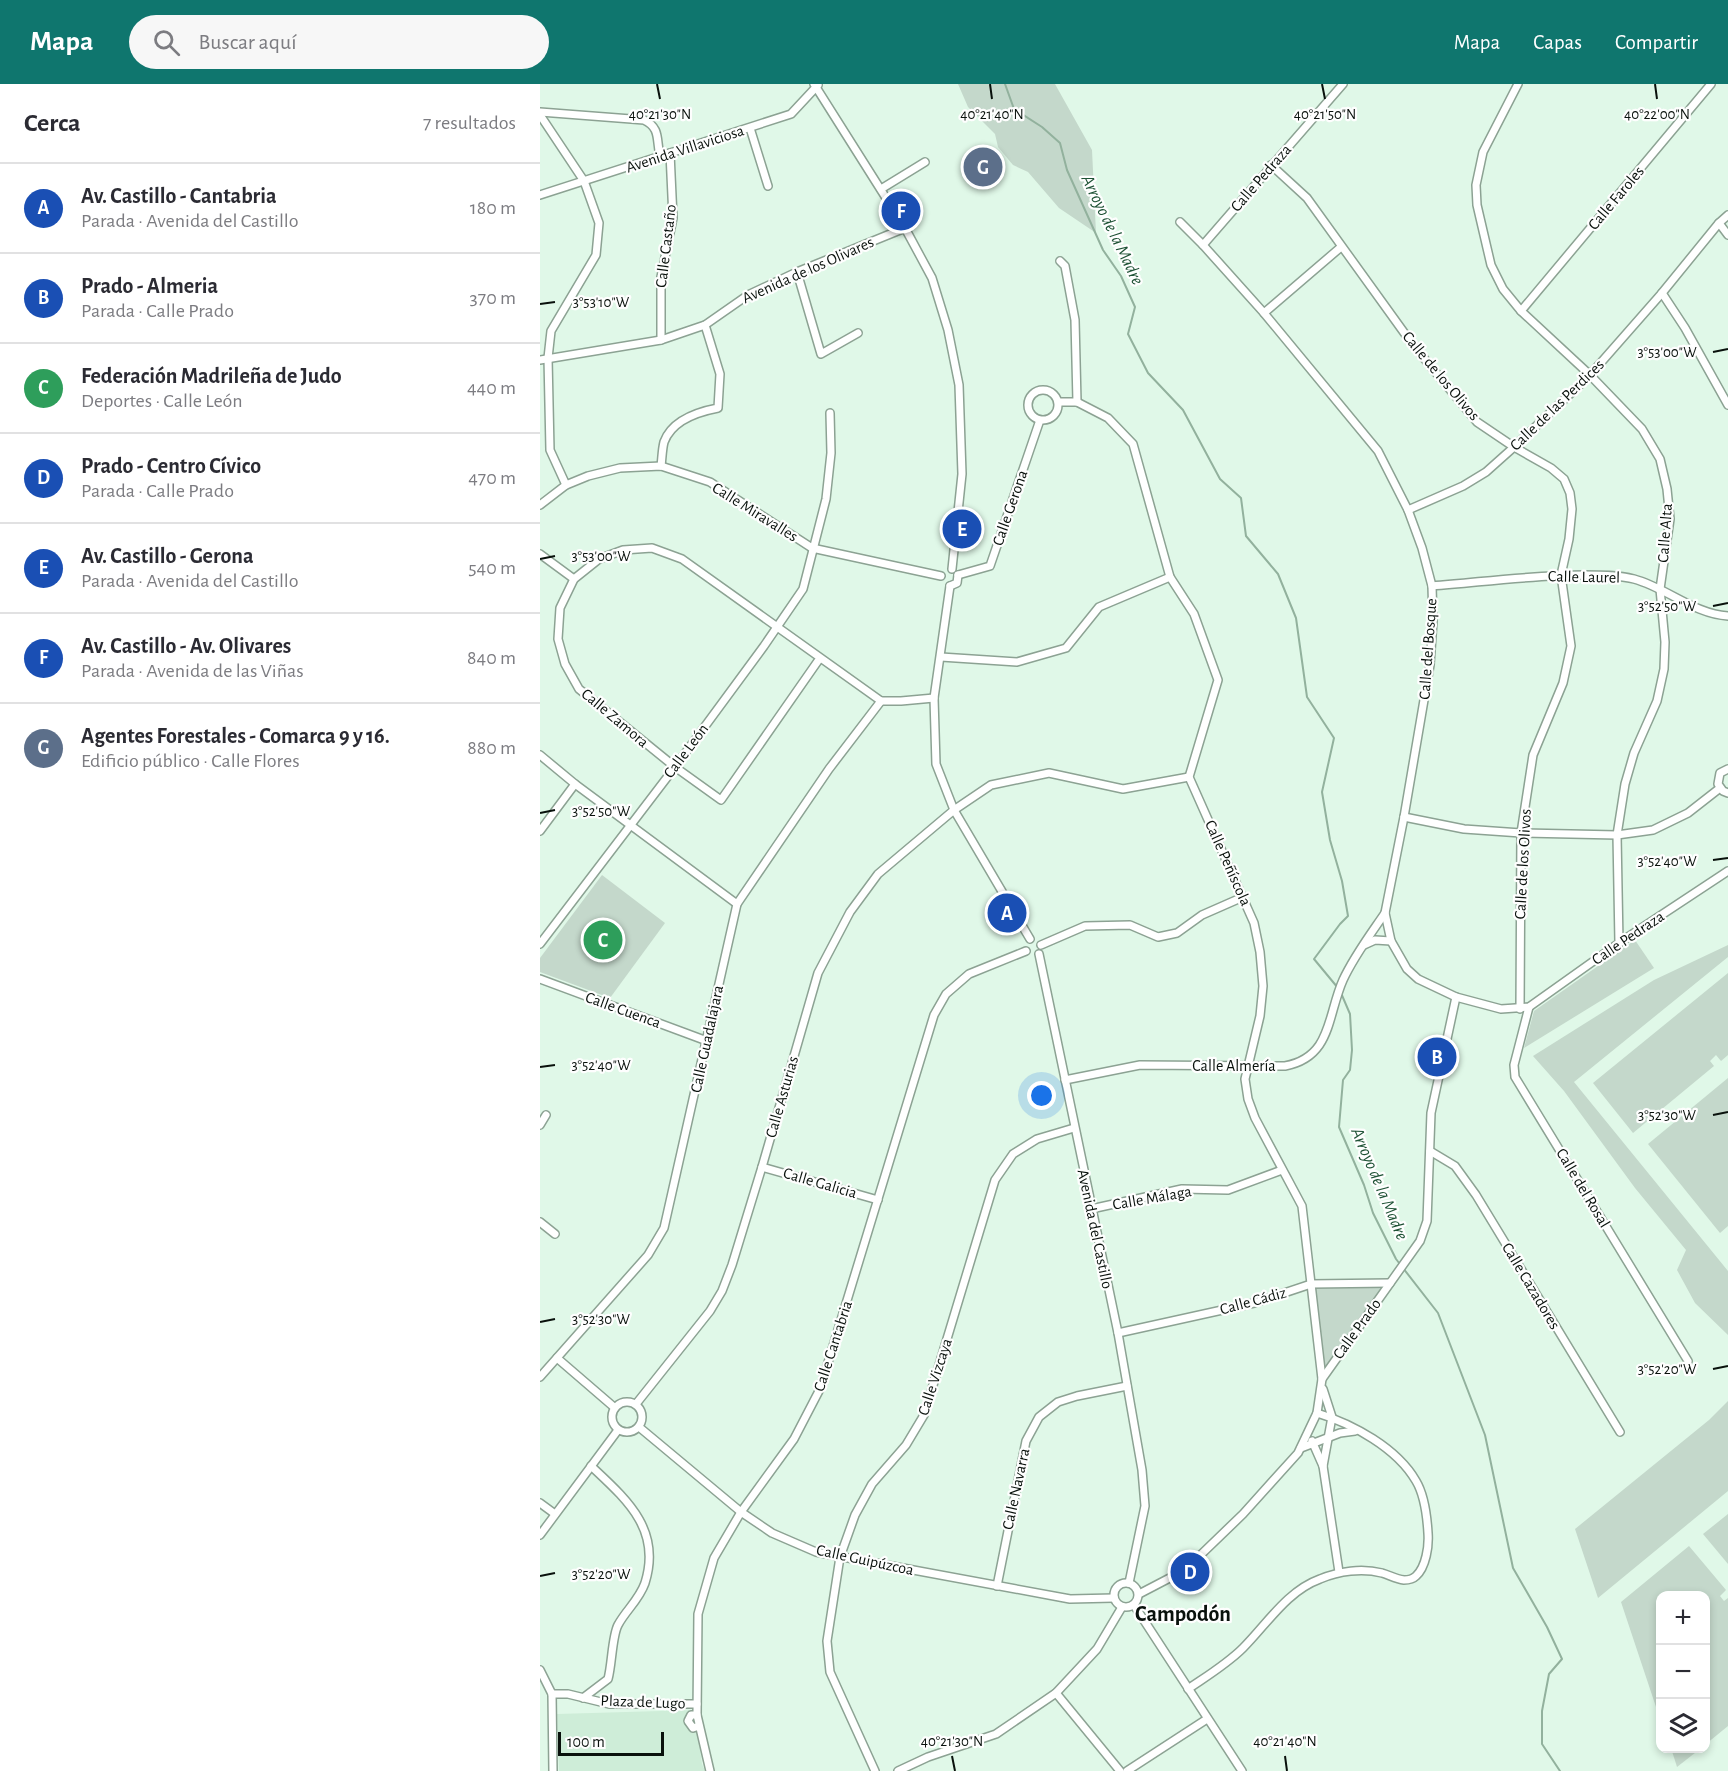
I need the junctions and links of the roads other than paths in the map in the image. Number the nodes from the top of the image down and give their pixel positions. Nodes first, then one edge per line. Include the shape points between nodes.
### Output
1 (1343, 84) edge
2 (1518, 84) edge
3 (1711, 84) edge
4 (816, 85) edge
5 (540, 113) edge
6 (750, 128) junction
7 (670, 153) junction
8 (660, 156) junction
9 (925, 162) dead end
10 (1271, 165) junction
11 (584, 181) junction
12 (768, 186) dead end
13 (880, 189) junction
14 (540, 195) edge
15 (1728, 214) edge
16 (1180, 222) dead end
17 (1719, 222) junction
18 (905, 228) junction
19 (1728, 235) edge
20 (1203, 245) junction
21 (1341, 247) junction
22 (1060, 261) dead end
23 (797, 272) junction
24 (1662, 293) junction
25 (1521, 311) junction
26 (1264, 313) junction
27 (705, 325) junction
28 (858, 333) dead end
29 (661, 340) junction
30 (544, 359) edge
31 (1590, 375) junction
32 (1058, 402) junction
33 (1077, 402) junction
34 (1728, 405) edge
35 (830, 413) dead end
36 (1040, 420) junction
37 (1514, 447) junction
38 (661, 466) junction
39 (566, 485) junction
40 (540, 505) edge
41 (1408, 510) junction
42 (812, 548) junction
43 (540, 555) edge
44 (952, 569) junction
45 (958, 574) junction
46 (1561, 575) junction
47 (941, 576) junction
48 (1170, 577) junction
49 (574, 579) junction
50 (950, 586) junction
51 (1432, 586) junction
52 (1660, 589) junction
53 (1728, 616) edge
54 (776, 626) junction
55 (941, 657) junction
56 (820, 658) junction
57 (934, 698) junction
58 (881, 700) junction
59 (540, 755) edge
60 (675, 767) junction
61 (1728, 769) edge
62 (1189, 777) junction
63 (574, 784) junction
64 (1720, 788) junction
65 (1728, 794) edge
66 (954, 810) junction
67 (1404, 817) junction
68 (631, 825) junction
69 (540, 831) edge
70 (1521, 833) junction
71 (1617, 835) junction
72 (1728, 871) edge
73 (1243, 897) junction
74 (737, 904) junction
75 (1385, 913) junction
76 (1374, 929) junction
77 (1386, 936) junction
78 (1030, 939) junction
79 (1619, 943) junction
80 (540, 944) edge
81 (1041, 945) junction
82 (1362, 946) junction
83 (1026, 951) junction
84 (1039, 954) junction
85 (540, 979) edge
86 (1456, 997) junction
87 (1529, 1007) junction
88 (1520, 1009) junction
89 (706, 1041) junction
90 (1247, 1066) junction
91 (1065, 1080) junction
92 (546, 1115) dead end
93 (540, 1125) edge
94 (1074, 1128) junction
95 (1430, 1151) junction
96 (762, 1167) junction
97 (1282, 1170) junction
98 (878, 1200) junction
99 (1091, 1209) junction
100 (540, 1222) edge
101 (555, 1234) dead end
102 (1390, 1283) junction
103 (1311, 1284) junction
104 (1118, 1333) junction
105 (557, 1358) junction
106 (1688, 1361) dead end
107 (540, 1377) edge
108 (1322, 1382) junction
109 (1127, 1386) junction
110 (636, 1404) junction
111 (615, 1408) junction
112 (1317, 1413) junction
113 (1332, 1417) junction
114 (639, 1427) junction
115 (618, 1430) junction
116 (1310, 1431) junction
117 (1358, 1431) junction
118 (1620, 1432) dead end
119 (1328, 1437) junction
120 (1313, 1443) junction
121 (1301, 1448) junction
122 (591, 1466) junction
123 (1323, 1466) junction
124 (540, 1503) edge
125 (741, 1512) junction
126 (555, 1514) junction
127 (540, 1534) edge
128 (840, 1557) junction
129 (1339, 1572) junction
130 (1129, 1583) junction
131 (996, 1586) junction
132 (1139, 1594) junction
133 (1114, 1598) junction
134 (1134, 1605) junction
135 (1122, 1607) junction
136 (540, 1670) edge
137 (1188, 1689) junction
138 (1056, 1693) junction
139 (552, 1694) junction
140 (583, 1698) junction
141 (698, 1704) junction
142 (1207, 1719) junction
143 (553, 1771) edge
144 (710, 1771) edge
145 (875, 1771) edge
146 (898, 1771) edge
147 (1120, 1771) edge
148 (1127, 1771) edge
149 (1242, 1771) edge

1 - 10 street, Calle Pedraza
2 - 25 street, Calle Alta via 1483,152 1476,185 1491,265 1503,289
3 - 25 street, Calle Faroles
4 - 6 street, Avenida Villaviciosa via 791,114
4 - 13 street
5 - 8 street via 644,120 653,124
5 - 11 street
6 - 7 street, Avenida Villaviciosa
6 - 12 street
7 - 8 street, Avenida Villaviciosa
7 - 29 street, Calle Castaño via 673,218 661,278
8 - 11 street, Avenida Villaviciosa
9 - 13 street
10 - 20 street, Calle Pedraza
10 - 21 street, Calle de los Olivos via 1307,198
11 - 14 street, Avenida Villaviciosa
11 - 30 street via 599,223 596,255 551,331
13 - 18 street
15 - 17 street, Calle de las Perdices
16 - 20 street, Calle del Bosque
17 - 19 street
17 - 24 street, Calle de las Perdices
18 - 23 street, Avenida de los Olivares
18 - 44 street via 932,278 959,385 962,474
20 - 26 street, Calle del Bosque
21 - 26 street
21 - 37 street, Calle de los Olivos via 1413,345 1477,422
22 - 33 street via 1065,266 1075,320
23 - 27 street, Avenida de los Olivares via 748,295
23 - 28 street via 821,354
24 - 31 street, Calle de las Perdices
24 - 34 street
25 - 31 street, Calle Alta
26 - 41 street, Calle del Bosque via 1378,451
27 - 29 street, Avenida de los Olivares
27 - 38 street via 720,374 718,408 697,412 678,423 664,441
29 - 30 street, Avenida de los Olivares
30 - 39 street via 550,450
31 - 37 street, Calle de las Perdices
31 - 52 street, Calle Alta via 1642,429 1660,459 1670,519
32 - 33 street
32 - 36 street via 1054,415
32 - 36 street via 1044,389 1032,394 1030,412
33 - 48 street via 1108,418 1133,444
35 - 42 street, Calle León via 826,499
36 - 45 street, Calle Gerona via 990,566
37 - 41 street, Calle de las Perdices via 1470,482
37 - 46 street, Calle de los Olivos via 1551,468 1570,493 1569,539
38 - 39 street, Calle Miravalles via 620,468
38 - 42 street, Calle Miravalles via 710,482
39 - 40 street, Calle Miravalles
41 - 51 street, Calle del Bosque
42 - 47 street, Calle Miravalles
42 - 54 street, Calle León via 803,588
43 - 49 street
44 - 45 street
44 - 47 street via 946,569
45 - 50 street via 957,583
46 - 51 street, Calle Laurel
46 - 52 street, Calle Laurel via 1608,575
46 - 70 street, Calle de los Olivos via 1571,646 1563,683 1533,755
47 - 50 street via 942,582
48 - 55 street via 1099,608 1066,648 1017,662
48 - 62 street via 1194,614 1218,680
49 - 54 street, Calle Zamora via 599,559 623,550 652,548 682,559
49 - 60 street, Calle Zamora via 560,608 558,629 569,672 579,689
50 - 55 street
51 - 67 street, Calle del Bosque via 1430,665
52 - 53 street, Calle Laurel via 1696,608
52 - 71 street, Calle Alta via 1664,669 1657,701 1625,784
54 - 56 street, Calle Zamora
54 - 60 street, Calle León
55 - 57 street
56 - 58 street, Calle Zamora
56 - 60 street, Calle Zamora via 721,800
57 - 58 street
57 - 66 street via 936,764
58 - 74 street, Calle Guadalajara
59 - 63 street
60 - 68 street, Calle León
61 - 64 street via 1720,773
62 - 66 street, Calle Asturias via 1123,789 1049,773 991,785
62 - 73 street, Calle Peñíscola
63 - 68 street
63 - 69 street
64 - 65 street
64 - 71 street via 1688,813 1653,830
66 - 78 street
66 - 96 street, Calle Asturias via 878,874 850,912 818,973
67 - 70 street via 1464,829
67 - 75 street, Calle del Bosque
68 - 74 street
68 - 80 street, Calle León
70 - 71 street
70 - 88 street, Calle de los Olivos
71 - 79 street, Calle Alta
72 - 79 street, Calle Pedraza
73 - 81 street via 1202,915 1177,933 1158,937 1130,926 1085,926
73 - 90 street, Calle Peñíscola via 1256,933 1263,986
74 - 89 street, Calle Guadalajara
75 - 76 street, Calle Almería
75 - 77 street, Calle del Bosque
76 - 77 street
76 - 77 street via 1383,924
76 - 82 street, Calle Almería
77 - 82 street
77 - 86 street, Calle del Bosque via 1418,979
78 - 81 street
78 - 83 street
79 - 87 street, Calle Pedraza
81 - 84 street
82 - 90 street, Calle Almería via 1344,979 1320,1046 1298,1064
83 - 84 street via 1031,956
83 - 98 street, Calle Cantabria via 969,974 946,994 934,1015
84 - 91 street, Avenida del Castillo
85 - 89 street, Calle Cuenca
86 - 88 street, Calle del Bosque via 1501,1009
86 - 95 street, Calle Prado via 1431,1113
87 - 88 street, Calle del Bosque
87 - 106 street, Calle del Rosal via 1514,1065 1515,1077
89 - 105 street, Calle Guadalajara via 664,1228 648,1255
90 - 91 street, Calle Almería via 1140,1065
90 - 97 street, Calle Peñíscola via 1248,1098
91 - 94 street, Avenida del Castillo
92 - 93 street
94 - 99 street, Avenida del Castillo
94 - 128 street, Calle Vizcaya via 1037,1139 1013,1154 995,1180 924,1414 906,1445 864,1496
95 - 102 street, Calle Prado via 1427,1221 1419,1241
95 - 118 street, Calle Cazadores via 1455,1166 1476,1195
96 - 98 street, Calle Galicia
96 - 110 street, Calle Asturias via 722,1291
97 - 99 street, Calle Málaga via 1228,1190 1182,1189
97 - 103 street, Calle Peñíscola via 1302,1206
98 - 125 street, Calle Cantabria via 815,1402 790,1446
99 - 104 street, Avenida del Castillo
100 - 101 street
102 - 103 street, Calle Cádiz
102 - 108 street, Calle Prado
103 - 104 street, Calle Cádiz via 1254,1303
103 - 108 street, Calle Peñíscola
104 - 109 street, Avenida del Castillo
105 - 107 street, Calle Guadalajara
105 - 111 street
108 - 112 street, Calle Prado
108 - 113 street
109 - 130 street, Avenida del Castillo via 1143,1470 1145,1506
109 - 131 street, Calle Navarra via 1077,1395 1058,1402 1039,1417 1026,1441
110 - 111 street via 626,1402
110 - 114 street via 643,1417
111 - 115 street via 612,1418
112 - 113 street
112 - 116 street, Calle Prado
113 - 117 street
113 - 119 street
114 - 115 street via 628,1433
114 - 125 street, Calle Guipúzcoa
115 - 122 street
116 - 120 street
116 - 121 street, Calle Prado
117 - 119 street
117 - 129 street via 1398,1456 1417,1482 1426,1510 1429,1541 1419,1574 1413,1579 1380,1572
119 - 120 street
119 - 123 street
120 - 121 street
120 - 123 street
121 - 132 street, Calle Prado via 1185,1570
122 - 126 street
122 - 140 street via 638,1516 647,1538 648,1560 645,1582 635,1604 617,1626 608,1679
123 - 129 street
124 - 126 street
125 - 128 street, Calle Guipúzcoa via 772,1533 816,1552
125 - 141 street, Calle Cantabria via 714,1558 698,1614
126 - 127 street
128 - 131 street, Calle Guipúzcoa
128 - 145 street, Calle Vizcaya via 827,1651 830,1672
129 - 137 street via 1301,1589 1281,1605 1241,1650
130 - 132 street
130 - 133 street via 1118,1586
131 - 133 street, Calle Guipúzcoa via 1070,1599
132 - 134 street
133 - 135 street
134 - 135 street
134 - 137 street
135 - 138 street via 1097,1649
136 - 139 street
137 - 142 street
138 - 146 street via 996,1734
138 - 147 street
139 - 140 street, Plaza de Lugo
139 - 143 street
140 - 141 street, Plaza de Lugo via 609,1704
141 - 144 street, Calle Cantabria
142 - 148 street
142 - 149 street

